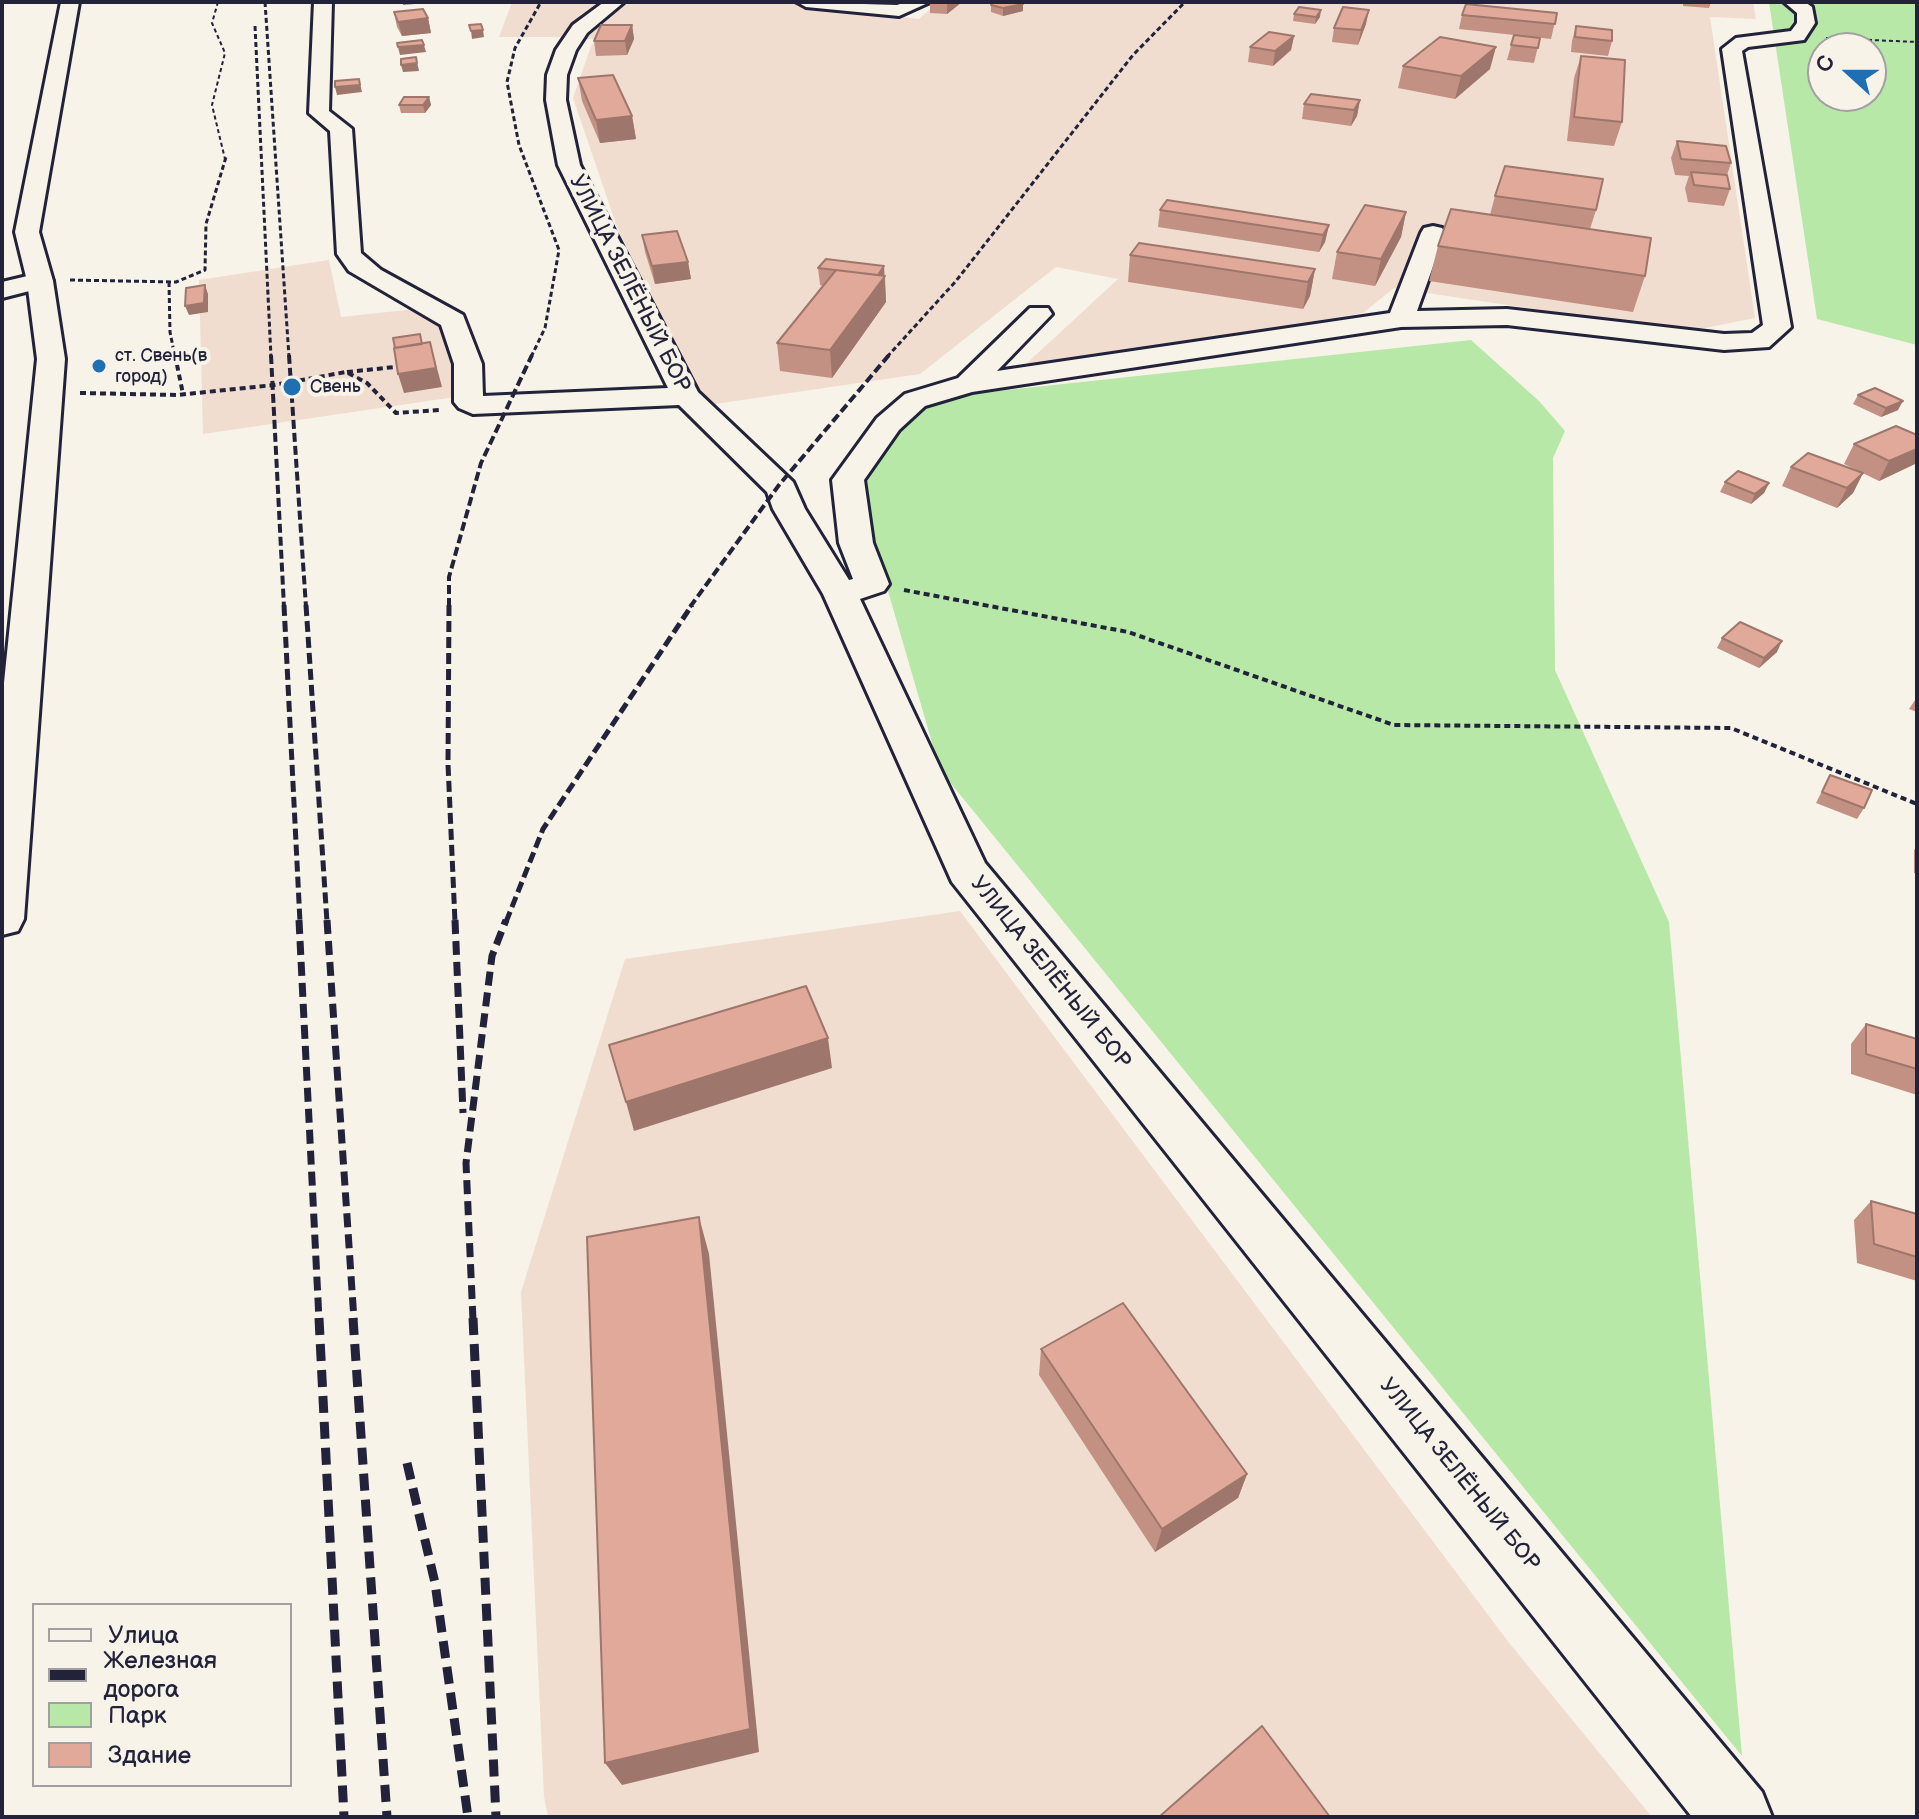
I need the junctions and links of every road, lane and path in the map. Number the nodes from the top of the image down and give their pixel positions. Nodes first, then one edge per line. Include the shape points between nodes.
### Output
1 (70, 2) edge
2 (218, 2) edge
3 (323, 2) edge
4 (615, 2) edge
5 (806, 2) edge
6 (921, 2) edge
7 (1793, 2) edge
8 (1797, 36) junction
9 (1917, 42) edge
10 (1433, 233) dead end
11 (40, 281) junction
12 (169, 282) junction
13 (2, 290) edge
14 (1039, 314) dead end
15 (1401, 319) junction
16 (395, 367) edge
17 (346, 372) junction
18 (968, 384) junction
19 (183, 394) junction
20 (686, 396) junction
21 (481, 407) junction
22 (46, 421) junction
23 (856, 589) junction
24 (1917, 804) edge
25 (2, 919) edge
26 (1737, 1817) edge

1 - 11 street via 27,232
2 - 12 path via 212,23 225,53 212,105 226,155 206,224 205,270
3 - 21 street via 319,113 341,129 349,254 372,275 453,321 468,364 469,402
4 - 20 street, УЛИЦА ЗЕЛЁНЫЙ БОР via 580,29 566,50 556,100 569,165
5 - 6 street via 899,11
7 - 8 street via 1806,11 1806,23
8 - 9 path
8 - 15 street via 1743,42 1732,49 1777,327 1759,341 1724,342 1507,317
10 - 15 street
11 - 12 path
11 - 13 street
11 - 22 street via 51,359
12 - 19 path via 170,332
14 - 18 street
15 - 18 street
16 - 17 path
17 - 19 path
17 - 21 path via 367,383 396,413
18 - 23 street via 915,400 888,424 848,480
19 - 22 path via 68,393 64,417
20 - 21 street
20 - 23 street, УЛИЦА ЗЕЛЁНЫЙ БОР via 782,489 789,509
22 - 25 street
23 - 24 path via 1128,632 1394,725 1731,728
23 - 26 street, УЛИЦА ЗЕЛЁНЫЙ БОР via 967,871

